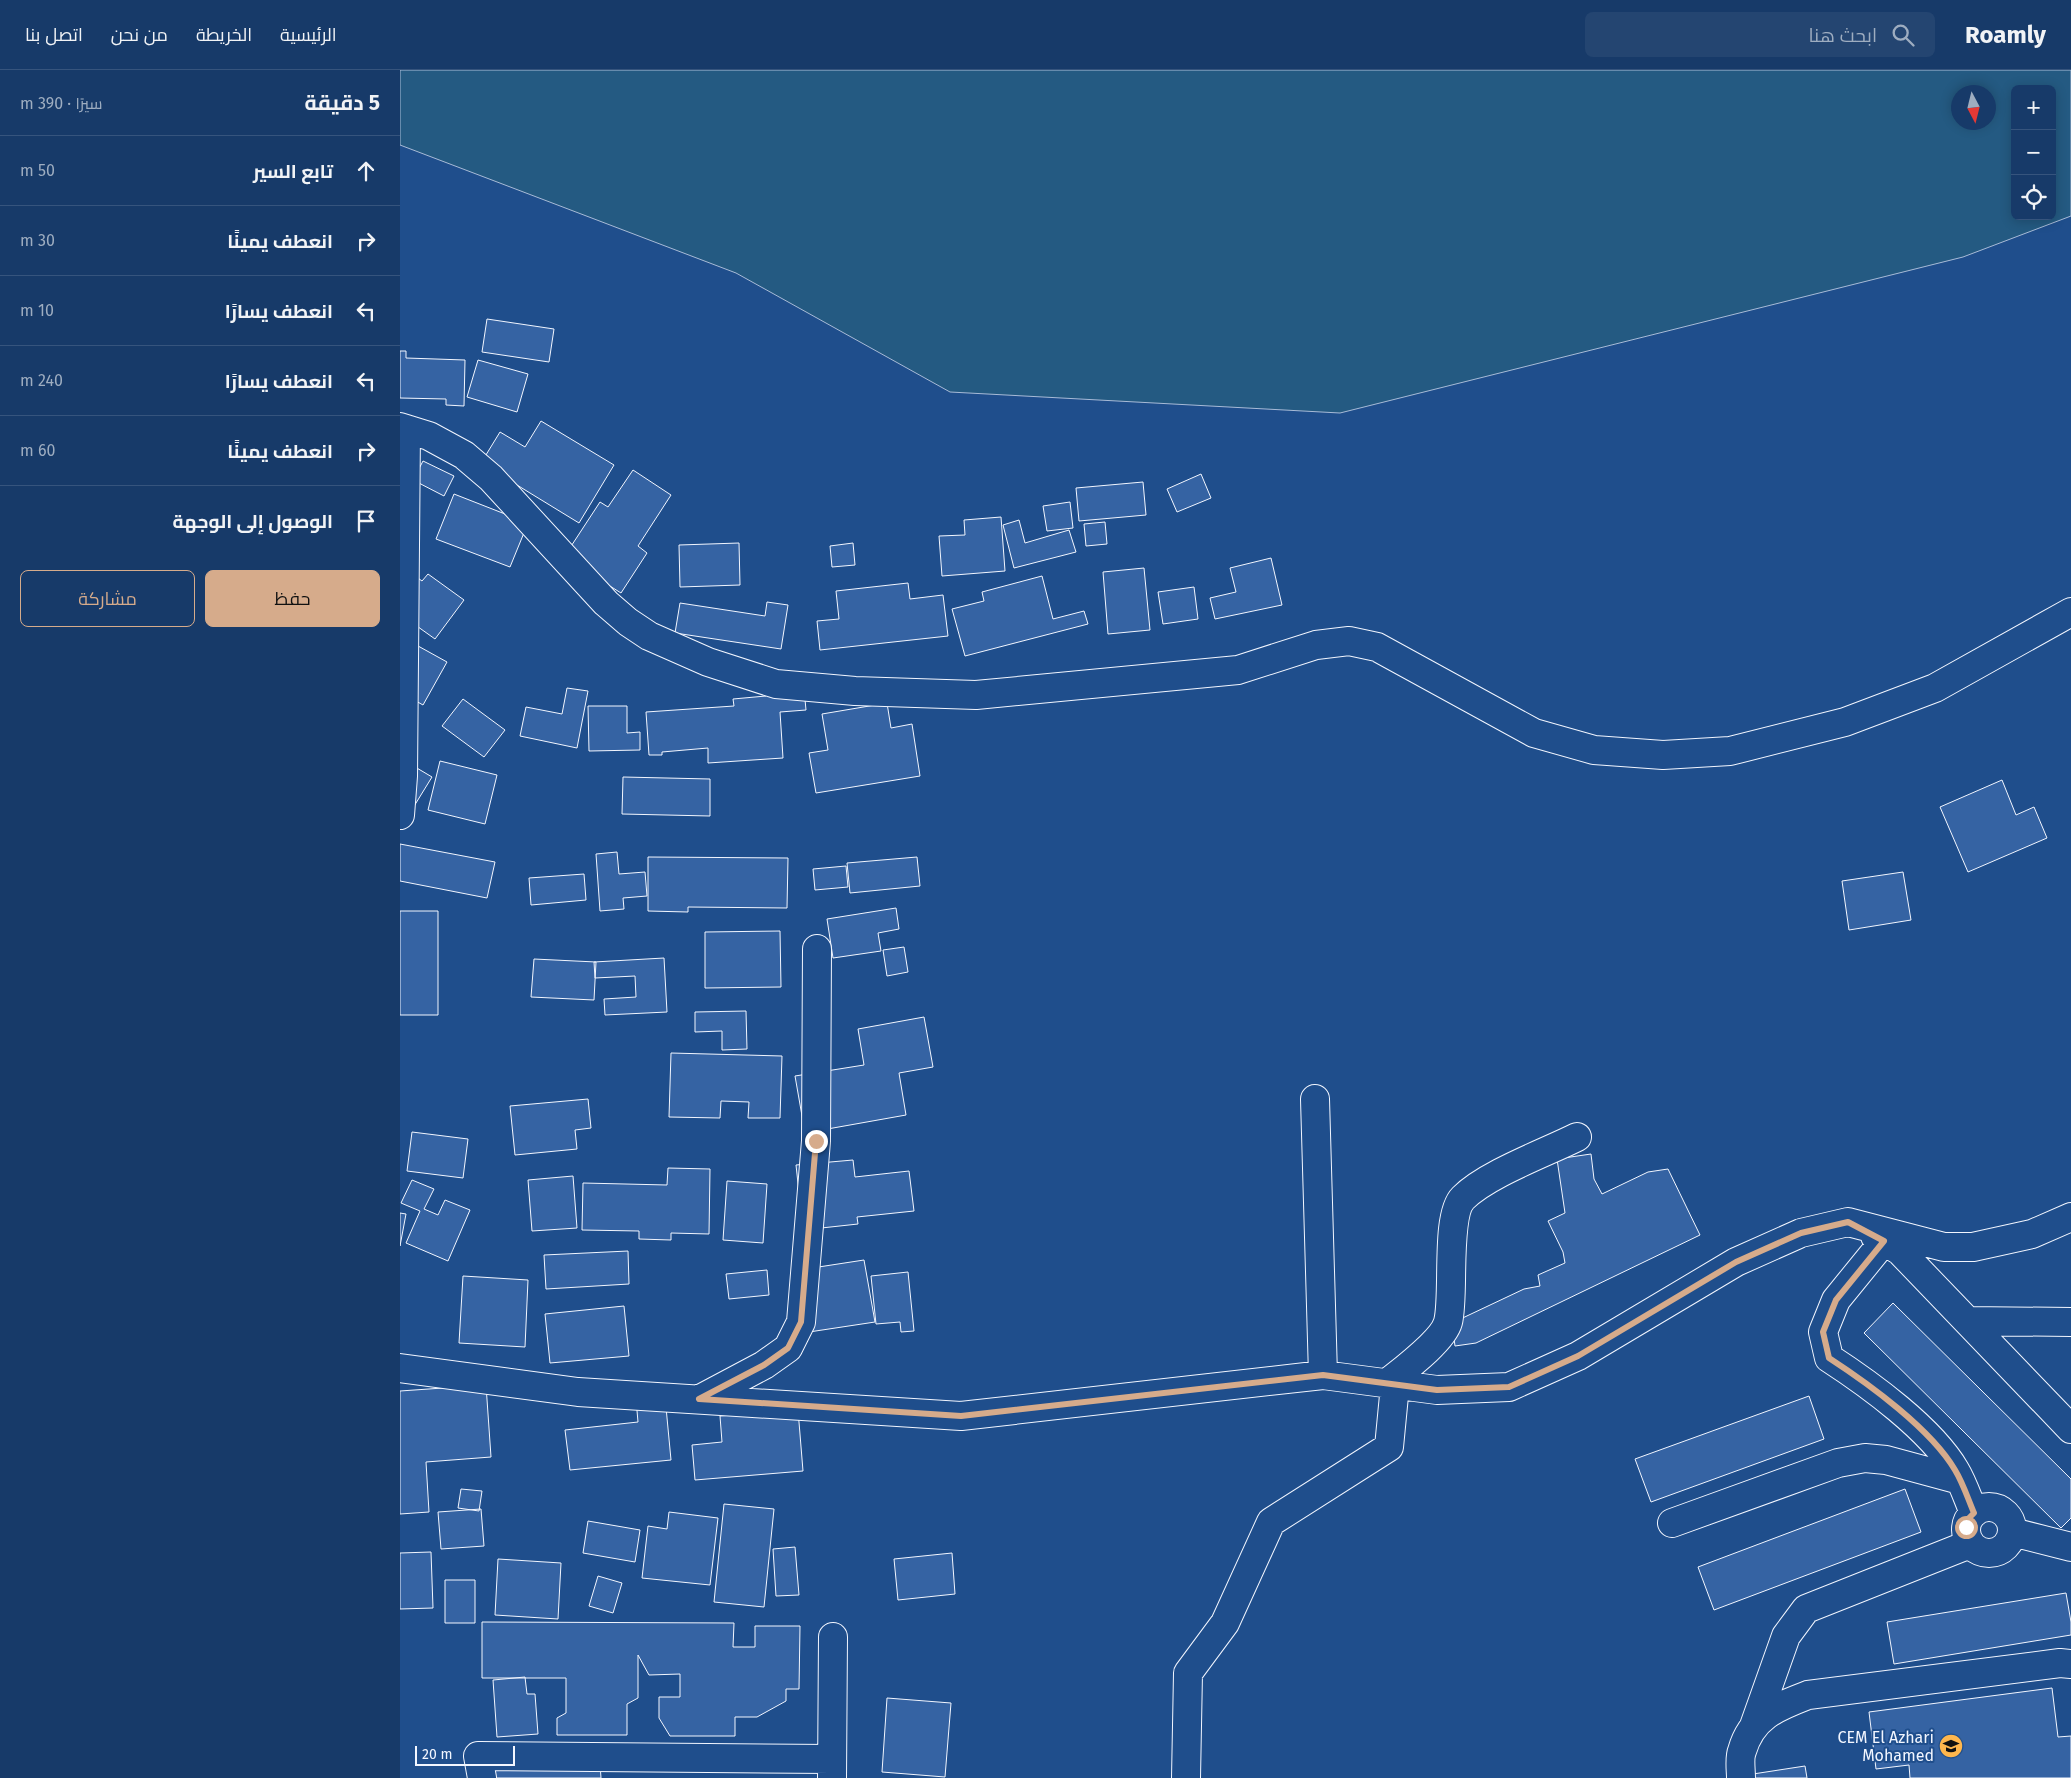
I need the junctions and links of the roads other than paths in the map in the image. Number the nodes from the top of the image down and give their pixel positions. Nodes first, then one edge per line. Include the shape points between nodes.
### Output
1 (403, 428) edge
2 (2071, 612) edge
3 (400, 814) edge
4 (817, 949) dead end
5 (1315, 1099) dead end
6 (1577, 1137) dead end
7 (2071, 1218) edge
8 (1848, 1222) junction
9 (1884, 1241) junction
10 (1968, 1321) junction
11 (2071, 1322) edge
12 (400, 1368) edge
13 (1323, 1375) junction
14 (1391, 1384) junction
15 (699, 1399) junction
16 (2071, 1429) edge
17 (1960, 1480) junction
18 (1974, 1513) junction
19 (1672, 1523) dead end
20 (2012, 1532) junction
21 (1970, 1544) junction
22 (2071, 1547) edge
23 (832, 1637) dead end
24 (2071, 1664) edge
25 (1754, 1726) junction
26 (831, 1768) edge
27 (482, 1778) edge
28 (1186, 1778) edge
29 (1741, 1778) edge

1 - 2 street via 429,436 464,455 491,478 599,596 628,622 649,636 708,662 776,684 855,691 976,695 1238,670 1316,645 1348,641 1377,647 1534,733 1594,750 1663,755 1730,751 1845,722 1935,688
1 - 3 street
4 - 15 street via 816,1141 801,1322 788,1348 764,1365
5 - 13 street
6 - 14 street via 1483,1182 1461,1200 1454,1222 1448,1323 1432,1345
7 - 8 street via 2032,1234 1973,1247 1944,1247
8 - 9 street
8 - 14 street via 1801,1233 1736,1262 1578,1356 1509,1387 1437,1390
9 - 10 street via 1900,1251
9 - 17 street via 1836,1300 1823,1332 1829,1358 1861,1379 1926,1434
10 - 11 street
10 - 16 street
12 - 15 street via 578,1392
13 - 14 street
13 - 15 street via 961,1416
14 - 28 street via 1389,1447 1271,1522 1225,1623 1188,1673
17 - 18 street
17 - 19 street via 1886,1460 1865,1458 1838,1463
18 - 20 street via 1990,1507 1998,1509 2009,1519
18 - 21 street via 1966,1527
20 - 21 street via 2005,1546 1991,1554 1983,1553
20 - 22 street
21 - 25 street via 1806,1609 1786,1636
23 - 26 street
24 - 25 street via 1808,1695 1776,1707
25 - 29 street via 1741,1752
26 - 27 street via 478,1756

